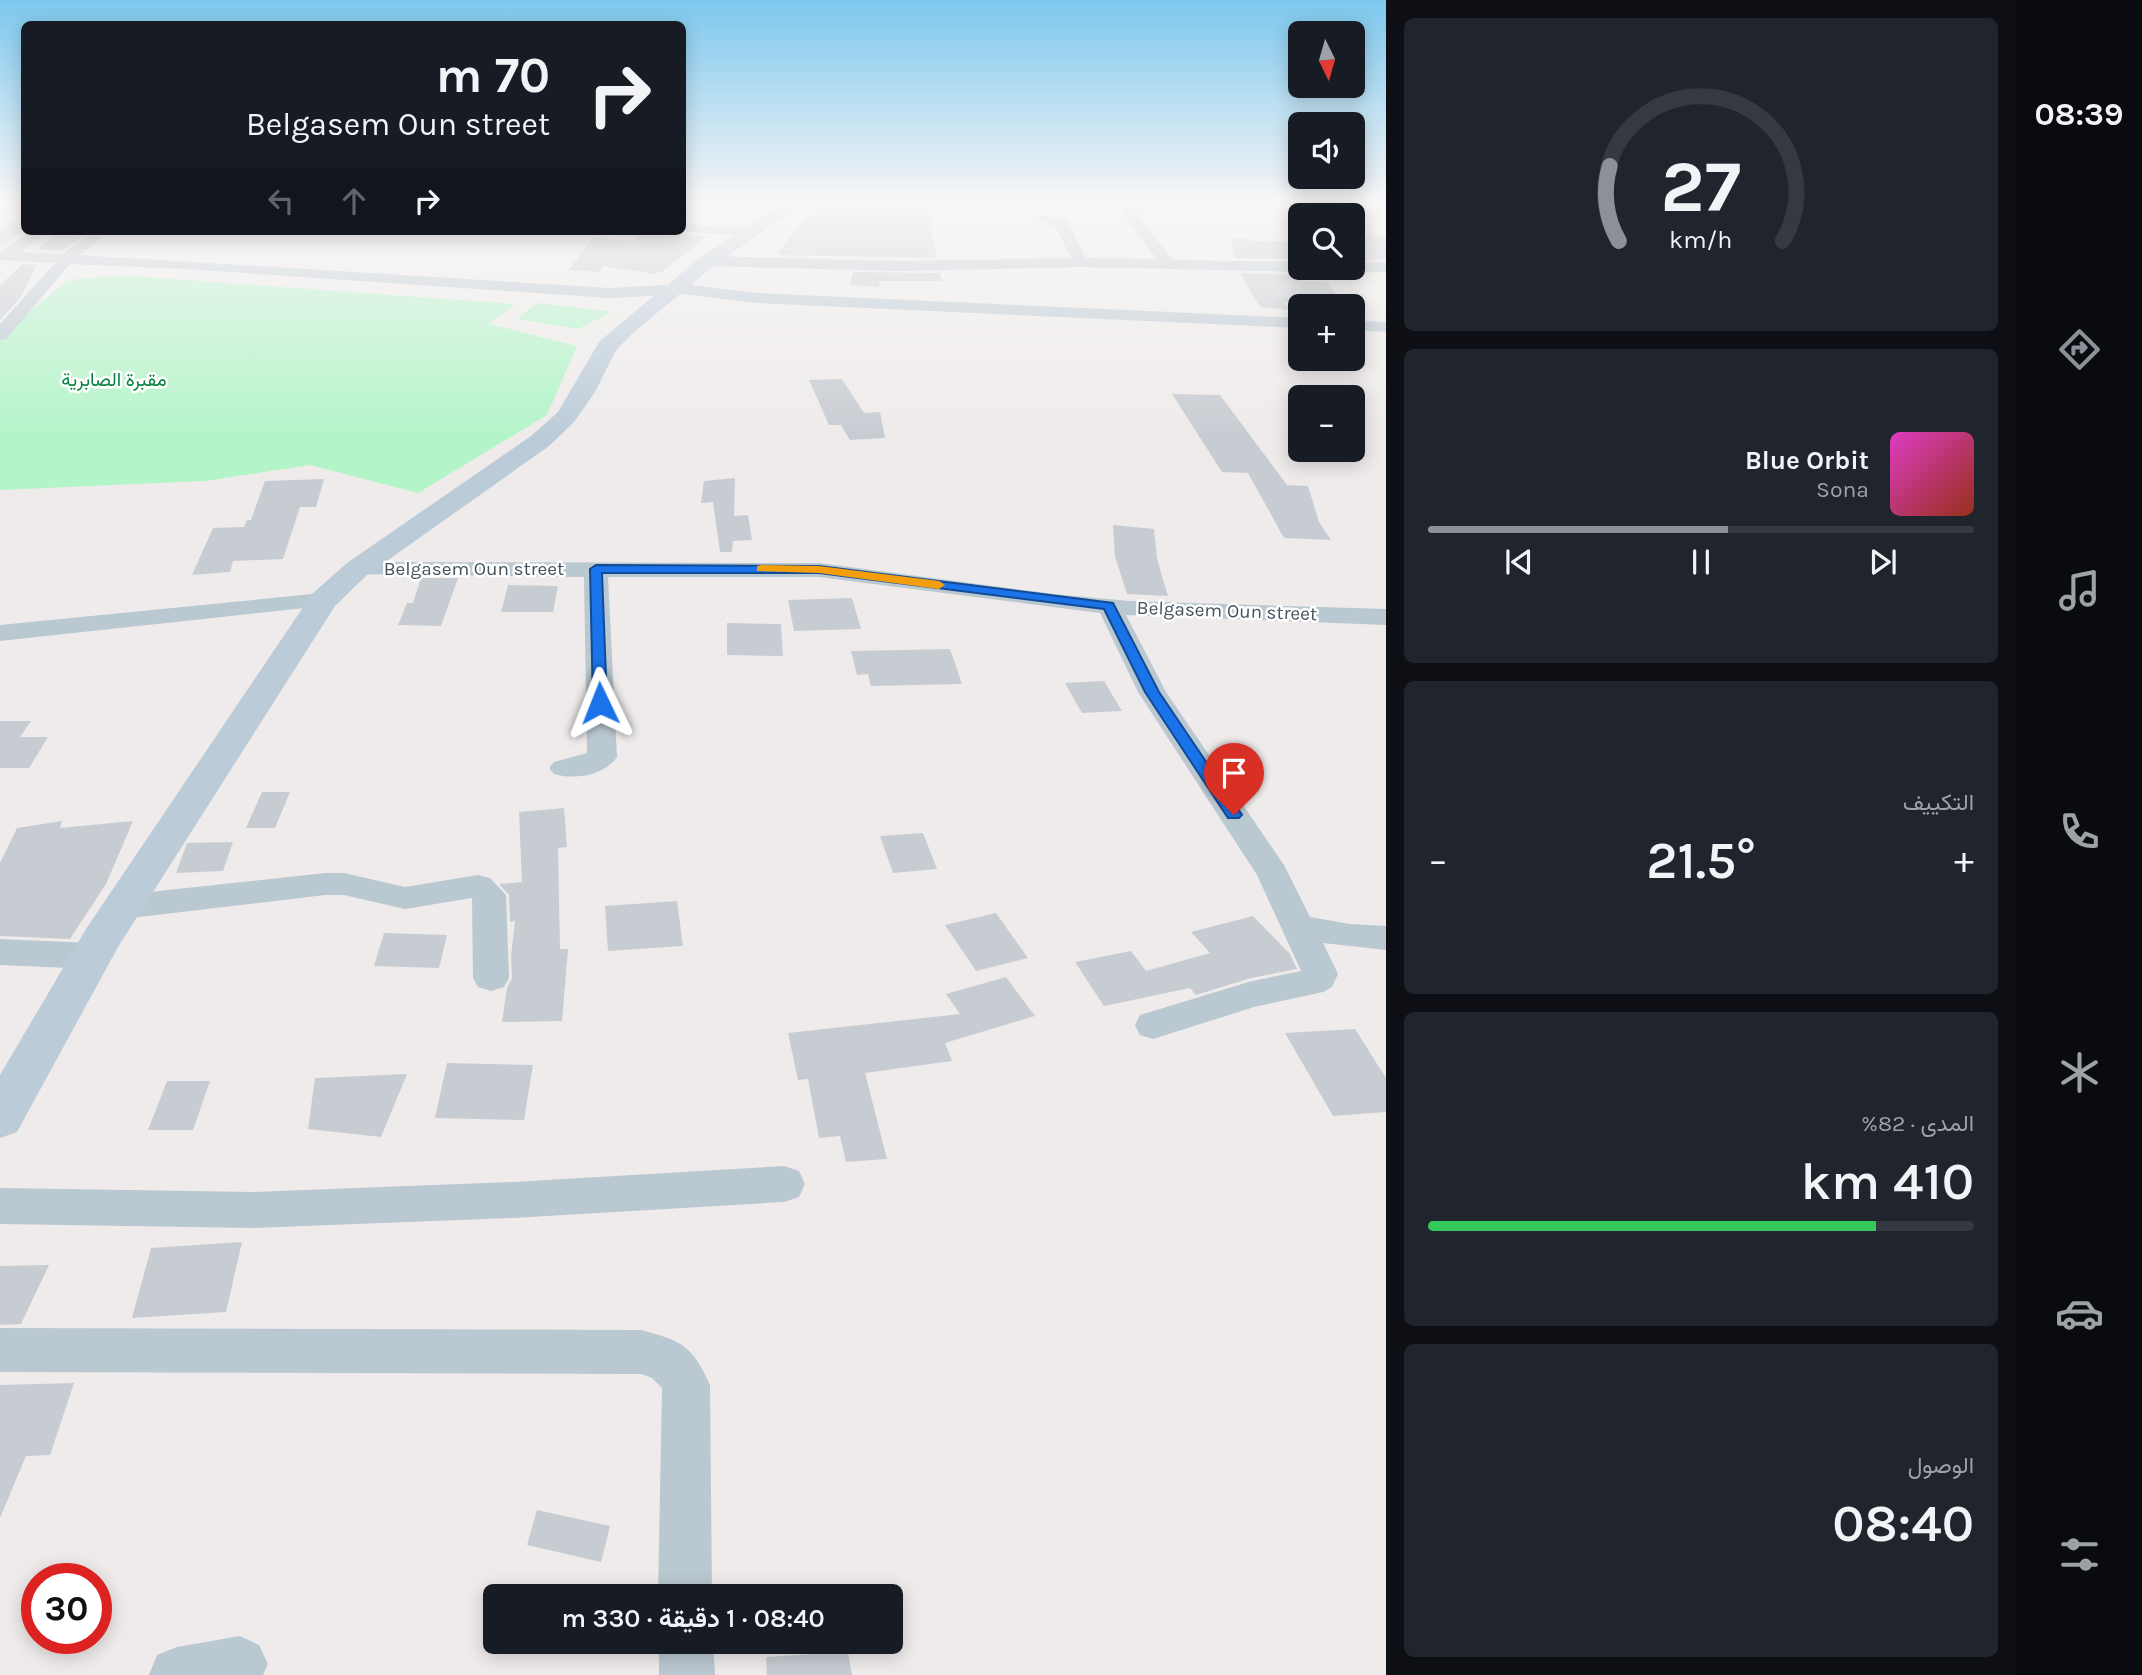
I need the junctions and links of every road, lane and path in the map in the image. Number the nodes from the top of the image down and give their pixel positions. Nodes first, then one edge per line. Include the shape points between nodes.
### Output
1 (47, 281) edge
2 (426, 281) edge
3 (681, 281) edge
4 (671, 289) junction
5 (1288, 322) edge
6 (1365, 327) edge
7 (1384, 329) edge
8 (0, 335) edge
9 (357, 569) junction
10 (596, 569) junction
11 (323, 600) junction
12 (1109, 606) junction
13 (1386, 617) edge
14 (0, 633) edge
15 (564, 768) dead end
16 (122, 907) junction
17 (1300, 927) junction
18 (1386, 938) edge
19 (0, 952) edge
20 (92, 956) junction
21 (491, 978) dead end
22 (1153, 1025) dead end
23 (0, 1118) edge
24 (784, 1184) dead end
25 (0, 1206) edge
26 (0, 1350) edge
27 (684, 1584) edge
28 (686, 1654) edge
29 (240, 1664) dead end
30 (177, 1675) edge
31 (687, 1675) edge

1 - 8 street
2 - 4 street via 610,293
3 - 4 street
4 - 5 street via 756,298
4 - 9 street via 607,347 566,417 540,441
6 - 7 street
9 - 10 street, Belgasem Oun street
9 - 11 street
10 - 12 street, Belgasem Oun street via 819,570
10 - 15 street via 602,757 589,765
11 - 14 street
11 - 16 street
12 - 13 street, Belgasem Oun street
12 - 17 street via 1152,692 1273,873
16 - 20 street
16 - 21 street via 325,884 405,898 478,886 489,895
17 - 18 street
17 - 22 street via 1320,974 1315,981 1269,989
19 - 20 street
20 - 23 street
24 - 25 street via 254,1210
26 - 27 street via 641,1352 665,1359 680,1369 686,1385
28 - 31 street
29 - 30 street

